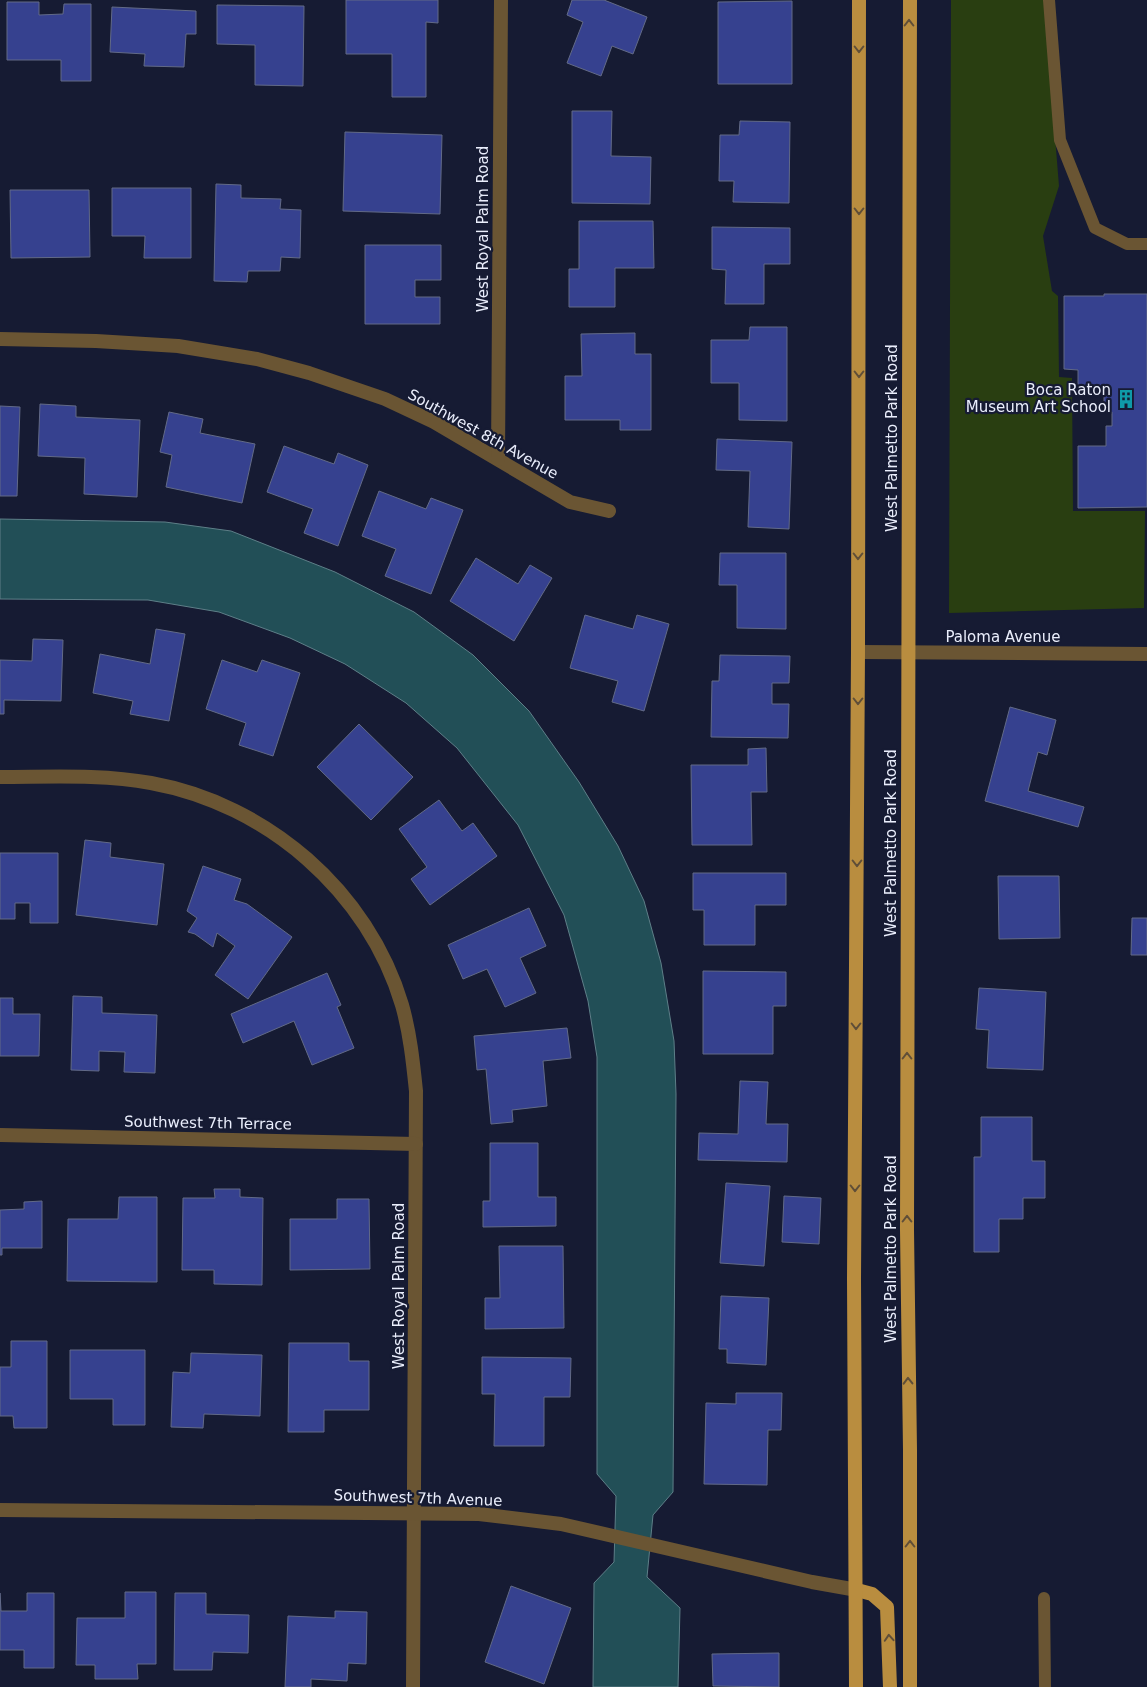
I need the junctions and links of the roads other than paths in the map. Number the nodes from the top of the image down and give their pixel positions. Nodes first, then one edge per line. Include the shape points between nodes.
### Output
1 (501, 0) edge
2 (859, 0) edge
3 (910, 0) edge
4 (1050, 0) edge
5 (1147, 244) edge
6 (0, 339) edge
7 (498, 459) junction
8 (609, 511) dead end
9 (858, 652) junction
10 (908, 654) junction
11 (1147, 654) edge
12 (0, 777) edge
13 (0, 1135) edge
14 (416, 1144) junction
15 (0, 1510) edge
16 (414, 1512) junction
17 (857, 1590) junction
18 (1044, 1598) dead end
19 (413, 1687) edge
20 (856, 1687) edge
21 (890, 1687) edge
22 (910, 1687) edge
23 (1045, 1687) edge

1 - 7 street, West Royal Palm Road
2 -> 9 main road
10 -> 3 main road, West Palmetto Park Road
4 - 5 lane via 1060,140 1095,228 1127,244
6 - 7 street, Southwest 8th Avenue via 178,346 257,359 309,373 385,400 434,422
7 - 8 street, Southwest 8th Avenue via 570,502
9 - 10 street, Paloma Avenue
9 -> 17 main road via 854,1269
10 - 11 street, Paloma Avenue
22 -> 10 main road, West Palmetto Park Road
12 - 14 street, West Royal Palm Road via 123,778 171,787 208,798 261,824 285,840 347,900 379,950 402,1004 409,1032 416,1091
13 - 14 street, Southwest 7th Terrace
14 - 16 street, West Royal Palm Road
15 - 16 street, Southwest 7th Avenue
16 - 17 street, Southwest 7th Avenue via 479,1514 561,1524
16 - 19 street, West Royal Palm Road
17 - 20 main road
21 -> 17 main road via 887,1607 872,1594
18 - 23 lane

